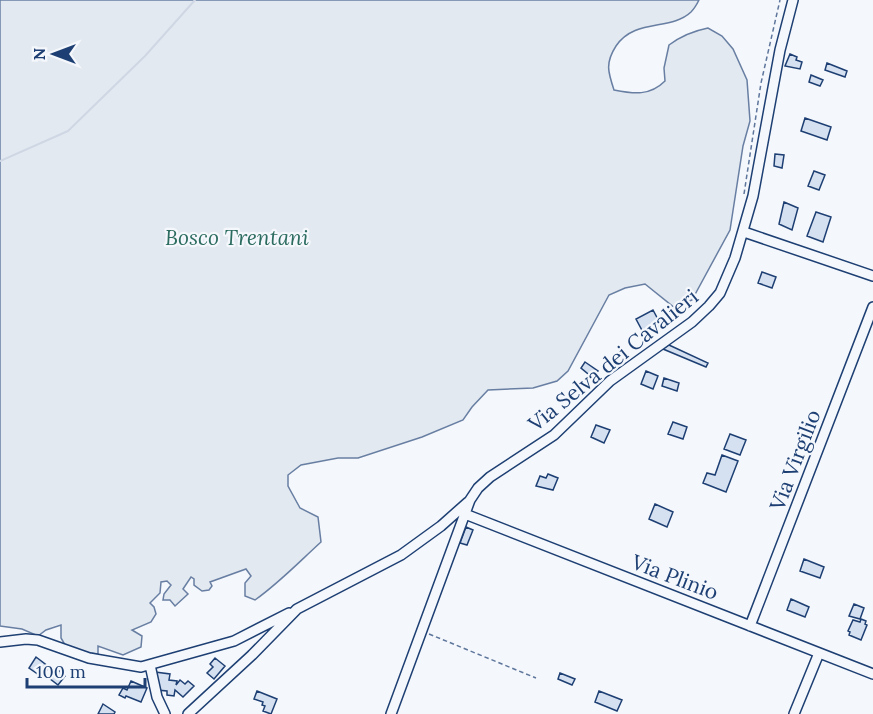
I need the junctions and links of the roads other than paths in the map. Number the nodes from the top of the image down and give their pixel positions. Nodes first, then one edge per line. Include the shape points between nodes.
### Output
1 (793, 0) edge
2 (744, 232) junction
3 (873, 276) edge
4 (873, 307) edge
5 (470, 500) junction
6 (465, 514) junction
7 (297, 609) junction
8 (750, 626) junction
9 (0, 642) edge
10 (819, 653) junction
11 (150, 665) junction
12 (873, 674) edge
13 (165, 714) edge
14 (188, 714) edge
15 (391, 714) edge
16 (794, 714) edge

1 - 2 street, Via Selva dei Cavalieri
2 - 3 street
2 - 5 street, Via Selva dei Cavalieri via 725,283 705,310 610,381 554,435 484,482
4 - 8 street, Via Virgilio
5 - 6 street, Via Selva dei Cavalieri
5 - 7 street via 401,555
6 - 8 street, Via Plinio
6 - 15 street, Via Selva dei Cavalieri
7 - 11 street via 234,641
7 - 14 street
8 - 10 street, Via Plinio
9 - 11 street via 34,639 89,658
10 - 12 street, Via Plinio
10 - 16 street
11 - 13 street

